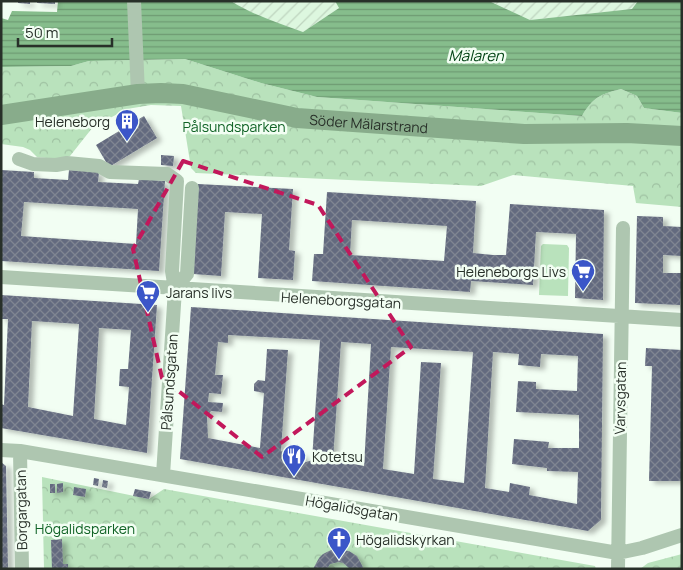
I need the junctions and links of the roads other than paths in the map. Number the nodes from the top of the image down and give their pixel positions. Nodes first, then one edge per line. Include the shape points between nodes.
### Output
1 (134, 1) edge
2 (138, 85) junction
3 (1, 115) edge
4 (682, 136) edge
5 (19, 159) dead end
6 (192, 188) dead end
7 (623, 228) dead end
8 (1, 277) edge
9 (175, 289) junction
10 (621, 316) junction
11 (682, 320) edge
12 (1, 442) edge
13 (1, 450) edge
14 (20, 451) junction
15 (163, 475) junction
16 (682, 534) edge
17 (618, 553) junction
18 (22, 569) edge
19 (618, 569) edge

1 - 2 street
2 - 3 street, Söder Mälarstrand
2 - 4 street, Söder Mälarstrand via 160,93 183,94 296,118 524,134
5 - 9 street, Pålsundsgatan via 33,164 99,166 110,172 167,174 177,181 172,271
6 - 9 street, Pålsundsgatan via 187,274
7 - 10 street, Varvsgatan
8 - 9 street, Heleneborgsgatan
9 - 10 street, Heleneborgsgatan
9 - 15 street, Pålsundsgatan
10 - 11 street, Heleneborgsgatan
10 - 17 street, Varvsgatan
12 - 14 street, Högalidsgatan
13 - 14 street, Högalidsgatan
14 - 15 street, Högalidsgatan
14 - 18 street, Borgargatan
15 - 17 street, Högalidsgatan
16 - 17 street, Högalidsgatan
17 - 19 street, Varvsgatan

